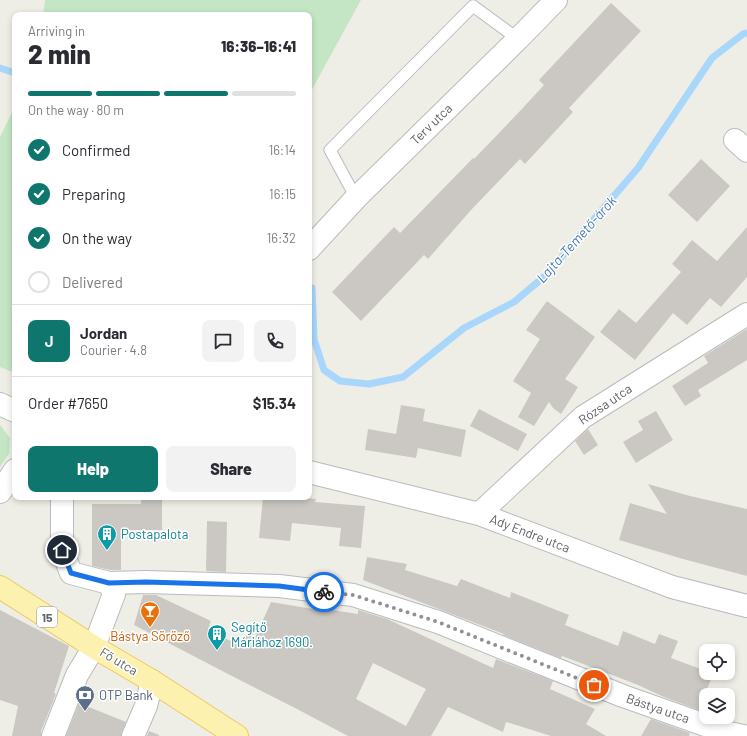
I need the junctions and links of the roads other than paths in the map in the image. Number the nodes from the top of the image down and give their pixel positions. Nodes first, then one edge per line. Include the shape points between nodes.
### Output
1 (556, 0) edge
2 (518, 39) junction
3 (356, 198) junction
4 (312, 246) edge
5 (747, 314) edge
6 (0, 404) edge
7 (12, 410) edge
8 (312, 473) edge
9 (12, 474) edge
10 (0, 492) edge
11 (62, 500) edge
12 (478, 514) junction
13 (109, 583) junction
14 (0, 587) edge
15 (747, 606) edge
16 (94, 647) junction
17 (152, 681) junction
18 (53, 736) edge
19 (132, 736) edge
20 (237, 736) edge
21 (743, 736) edge

1 - 2 street, Terv utca
2 - 3 street, Terv utca
2 - 3 lane via 473,6 330,150
3 - 4 street, Terv utca
5 - 12 street, Rózsa utca via 583,417
6 - 7 street
8 - 12 street, Ady Endre utca
9 - 10 street
11 - 13 street, Bástya utca via 62,550 71,573
12 - 15 street, Ady Endre utca via 672,587
13 - 16 street via 114,594
13 - 21 street, Bástya utca via 279,586 353,595 438,622 623,696
14 - 16 main road, Fő utca / 15
16 - 17 main road, Fő utca / 15
16 - 18 street via 77,674
17 - 19 street via 146,706
17 - 20 main road, Fő utca / 15

